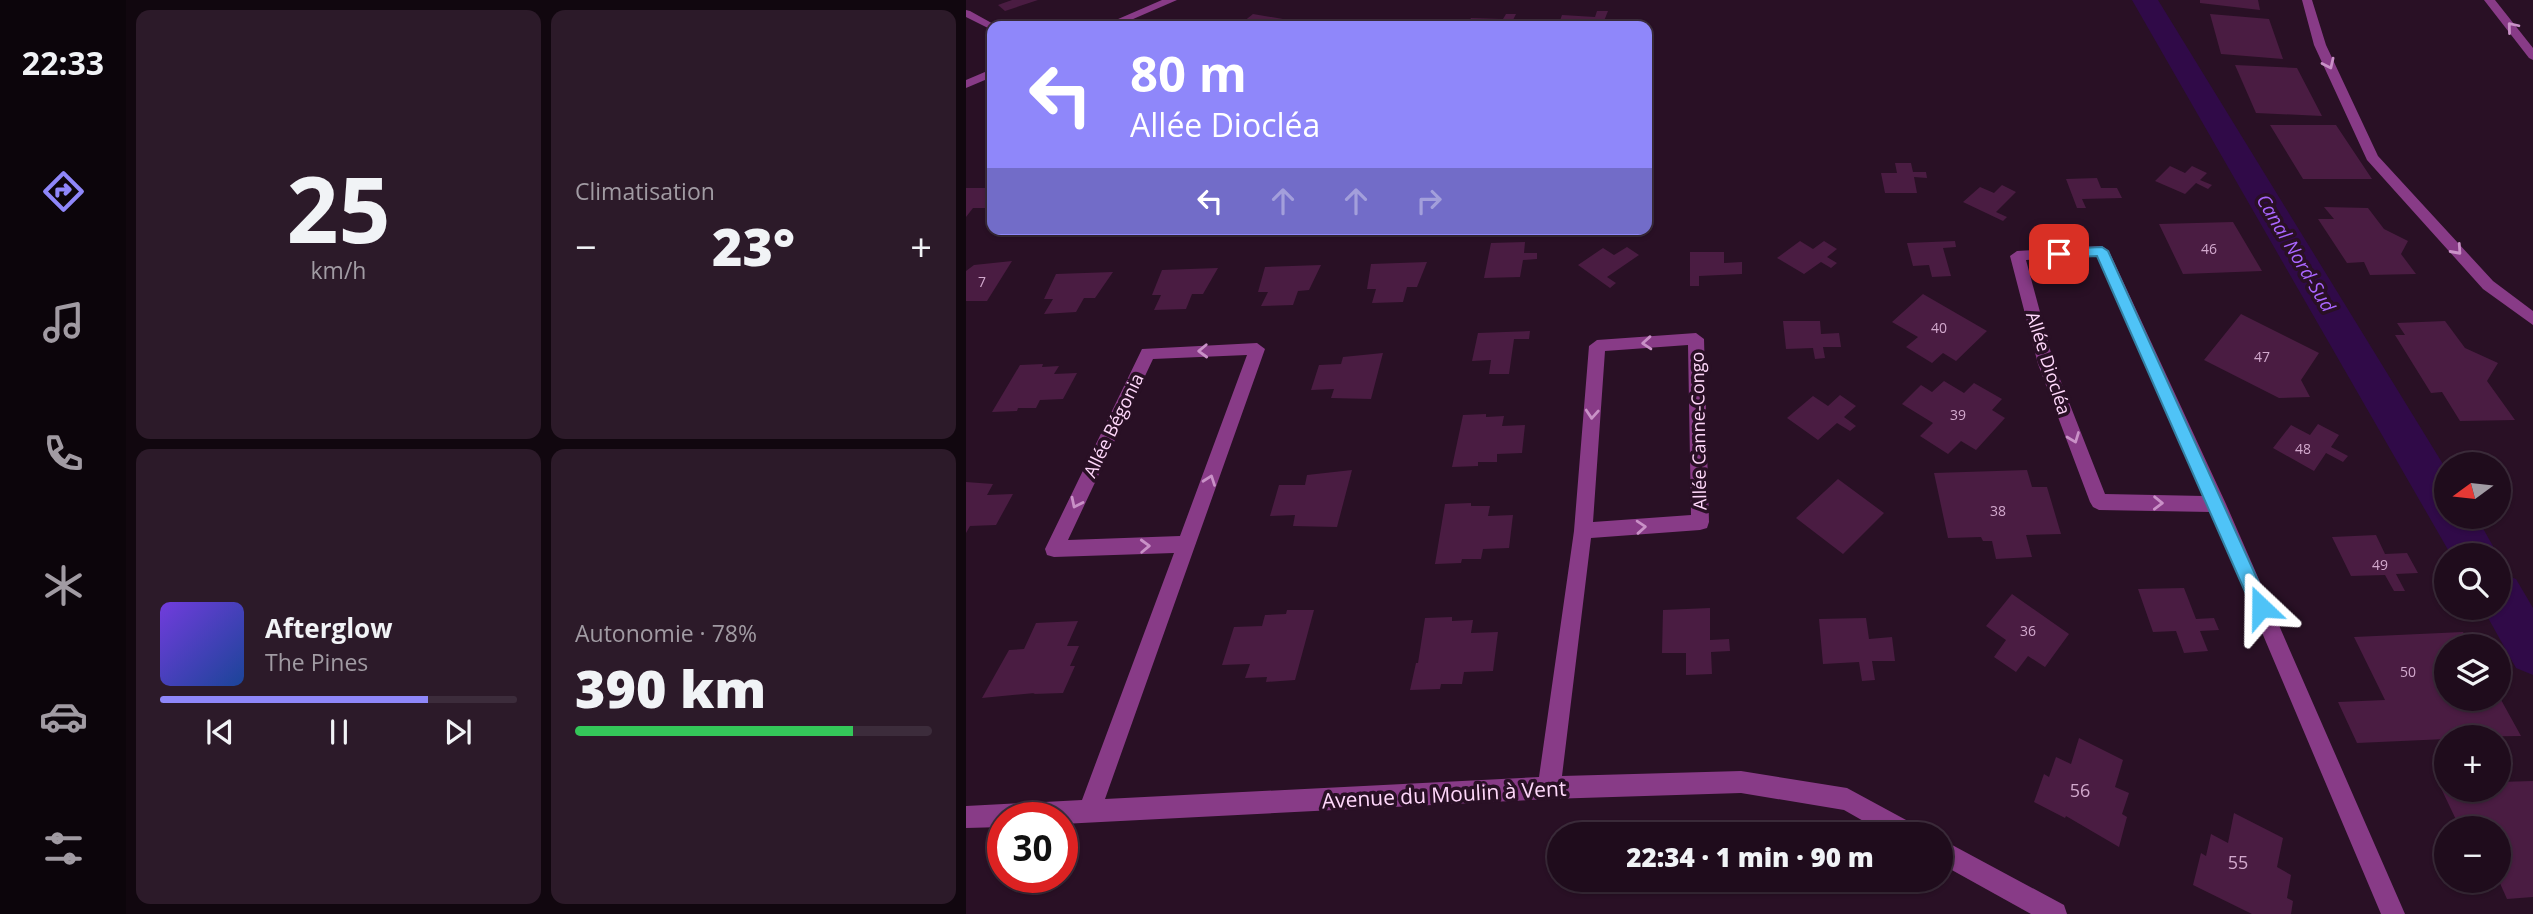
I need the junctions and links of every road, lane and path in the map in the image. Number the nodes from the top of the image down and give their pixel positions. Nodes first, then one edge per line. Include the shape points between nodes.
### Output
1 (1172, 0) edge
2 (2307, 0) edge
3 (2489, 0) edge
4 (966, 13) edge
5 (1120, 21) edge
6 (987, 24) edge
7 (2533, 56) edge
8 (987, 76) edge
9 (966, 84) edge
10 (2533, 319) edge
11 (2217, 504) junction
12 (1583, 531) junction
13 (1187, 544) junction
14 (1549, 788) junction
15 (1090, 810) junction
16 (966, 817) edge
17 (1888, 822) edge
18 (1953, 858) edge
19 (2055, 914) edge
20 (2393, 914) edge

1 - 5 street
2 -> 10 street via 2320,45 2372,157 2488,285
7 -> 3 street
4 - 6 street
8 - 9 street
11 -> 11 street, Allée Diocléa via 2102,251 2017,256 2046,363 2099,502
11 - 20 street, Allée Diocléa
12 -> 12 street, Allée Canne-Congo via 1700,522 1696,339 1597,346
12 - 14 street, Allée Canne-Congo
13 -> 13 street, Allée Bégonia via 1234,414 1257,348 1148,353 1054,549
13 - 15 street, Allée Bégonia
14 - 15 street, Avenue du Moulin à Vent
14 - 17 street, Avenue du Moulin à Vent via 1741,782 1847,799
15 - 16 street, Avenue du Moulin à Vent
18 - 19 street

